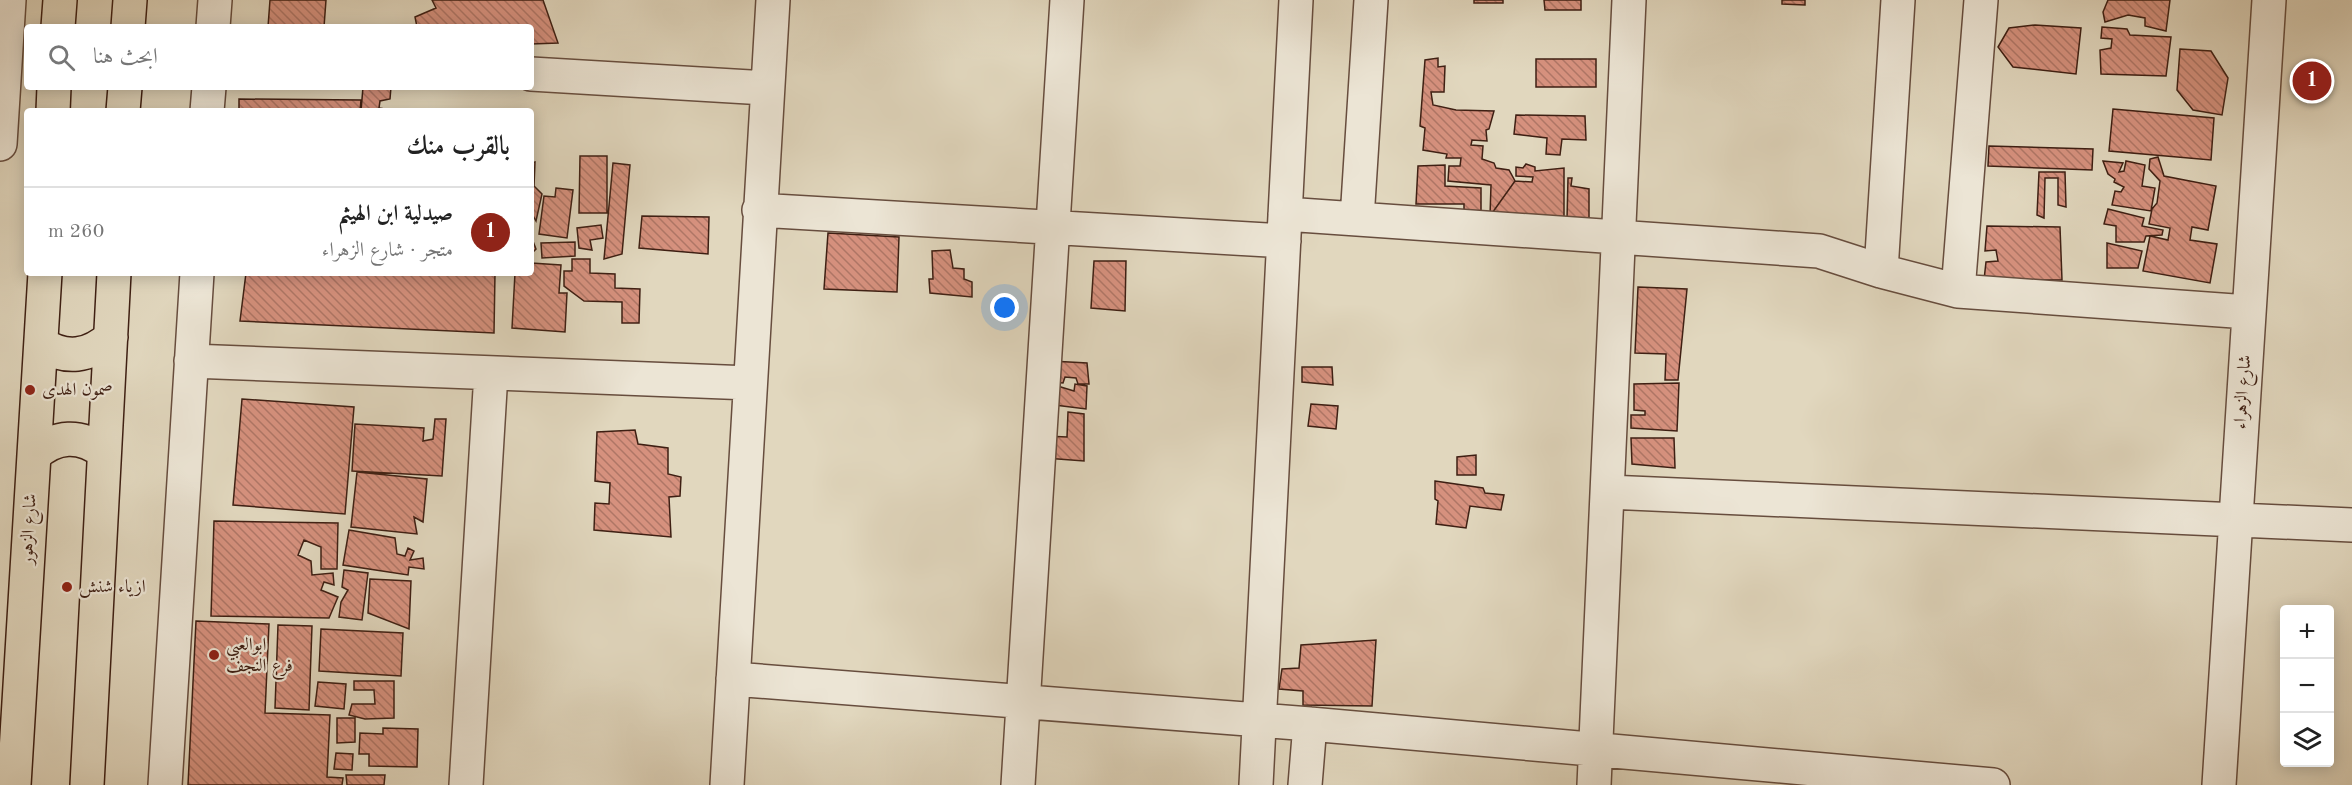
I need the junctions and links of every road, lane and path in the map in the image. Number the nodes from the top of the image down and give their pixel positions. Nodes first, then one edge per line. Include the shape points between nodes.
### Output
1 (9, 0) edge
2 (60, 0) edge
3 (129, 0) edge
4 (215, 0) edge
5 (773, 0) edge
6 (1067, 0) edge
7 (1296, 0) edge
8 (1371, 0) edge
9 (1629, 0) edge
10 (1898, 0) edge
11 (1981, 0) edge
12 (2268, 0) edge
13 (58, 24) edge
14 (128, 24) edge
15 (213, 24) edge
16 (534, 74) edge
17 (766, 88) junction
18 (54, 90) edge
19 (125, 90) edge
20 (209, 90) edge
21 (53, 108) edge
22 (123, 108) edge
23 (207, 108) edge
24 (0, 130) edge
25 (0, 144) edge
26 (759, 210) junction
27 (1357, 219) junction
28 (1285, 227) junction
29 (1051, 228) junction
30 (1618, 236) junction
31 (1881, 271) junction
32 (45, 276) edge
33 (114, 276) edge
34 (197, 276) edge
35 (1958, 291) junction
36 (2248, 312) junction
37 (111, 337) junction
38 (41, 344) junction
39 (191, 361) junction
40 (491, 373) junction
41 (750, 383) junction
42 (104, 452) junction
43 (34, 454) junction
44 (1608, 492) junction
45 (2234, 520) junction
46 (2352, 525) edge
47 (733, 679) junction
48 (1023, 701) junction
49 (1260, 720) junction
50 (1310, 724) junction
51 (1597, 749) junction
52 (1953, 783) edge
53 (14, 785) edge
54 (87, 785) edge
55 (165, 785) edge
56 (466, 785) edge
57 (727, 785) edge
58 (1018, 785) edge
59 (1256, 785) edge
60 (1305, 785) edge
61 (1594, 785) edge
62 (1993, 785) edge
63 (2219, 785) edge

1 - 24 street
2 - 13 main road
3 - 14 main road
4 - 15 street
5 - 17 street
6 - 29 street
7 - 28 street
8 - 27 street
9 - 30 street
10 - 31 street
11 - 35 street
12 - 36 street, شارع الزهراء
16 - 17 street
17 - 26 street
18 - 21 main road
19 - 22 main road
20 - 23 street
24 - 25 street
26 - 29 street
26 - 41 street
27 - 28 street
27 - 30 street
28 - 29 street
28 - 49 street
29 - 48 street
30 - 31 street via 1819,250
30 - 44 street
31 - 35 street
32 - 38 main road, شارع الزهور
33 - 37 main road
34 - 39 street
35 - 36 street
36 - 45 street, شارع الزهراء
37 - 38 main road via 90,352 77,355 52,351
37 - 42 main road
38 - 43 main road, شارع الزهور
39 - 40 street
39 - 55 street
40 - 41 street
40 - 56 street
41 - 47 street
42 - 43 main road via 81,439 68,438 55,440
42 - 54 main road
43 - 53 main road, شارع الزهور
44 - 45 street
44 - 51 street
45 - 46 street
45 - 63 street, شارع الزهراء
47 - 48 street
47 - 57 street
48 - 49 street
48 - 58 street
49 - 50 street
49 - 59 street
50 - 51 street
50 - 60 street
51 - 52 street
51 - 61 street
52 - 62 street

